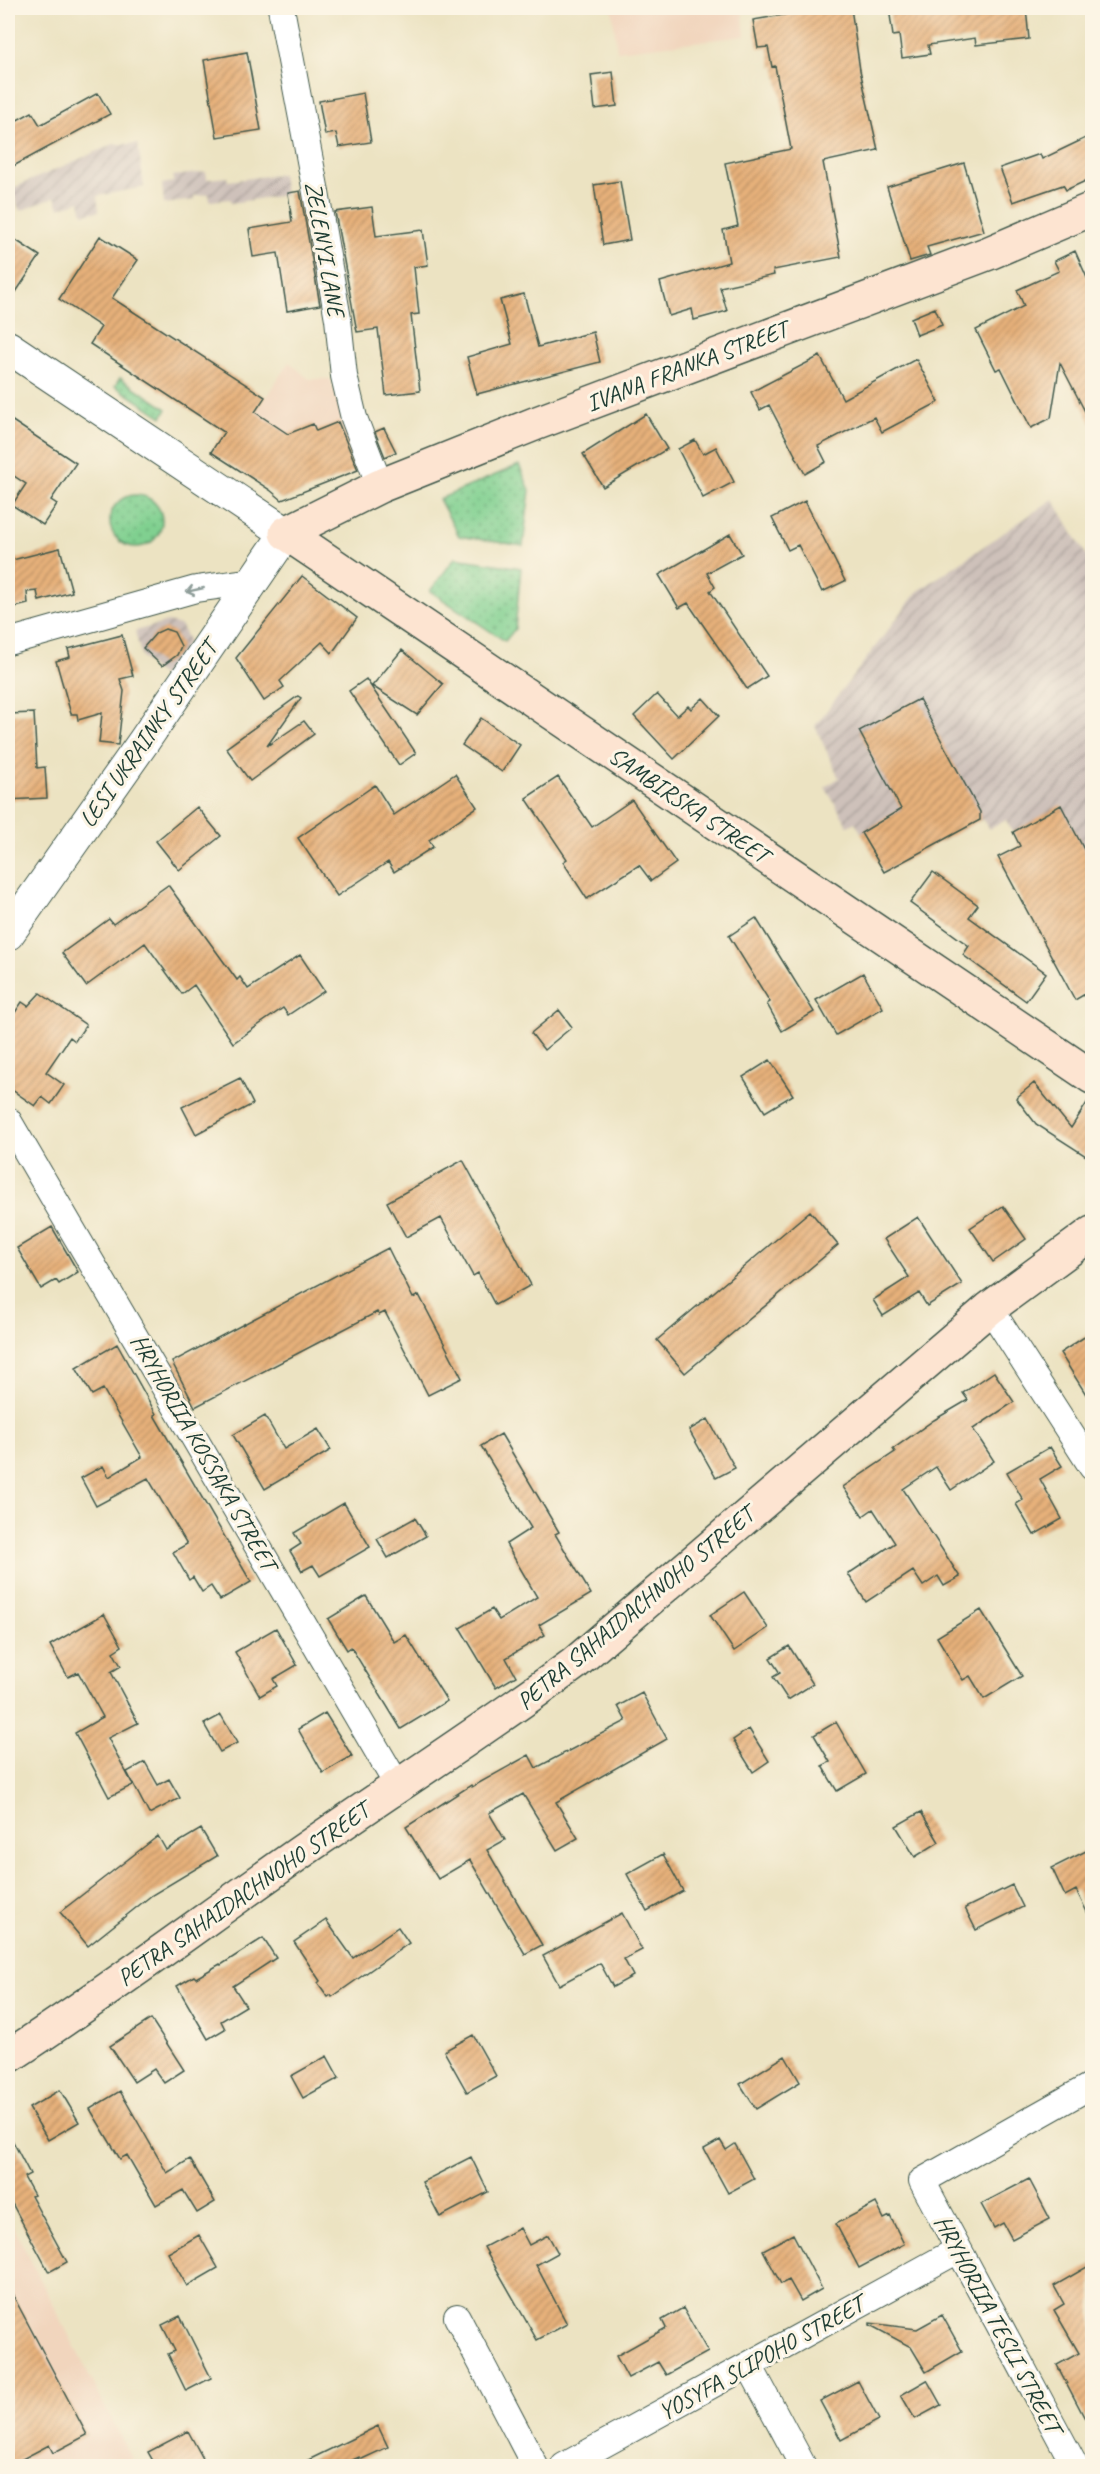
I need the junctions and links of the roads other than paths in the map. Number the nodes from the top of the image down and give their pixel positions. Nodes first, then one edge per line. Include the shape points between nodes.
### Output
1 (281, 8) edge
2 (1092, 209) edge
3 (8, 347) edge
4 (380, 486) junction
5 (286, 533) junction
6 (252, 581) junction
7 (8, 642) edge
8 (8, 934) edge
9 (1092, 1077) edge
10 (8, 1120) edge
11 (1092, 1233) edge
12 (990, 1308) junction
13 (1092, 1467) edge
14 (398, 1786) junction
15 (8, 2057) edge
16 (1092, 2085) edge
17 (958, 2250) junction
18 (457, 2317) dead end
19 (749, 2365) junction
20 (535, 2466) edge
21 (564, 2466) edge
22 (803, 2466) edge
23 (1075, 2466) edge

1 - 4 street, ZELENYI LANE via 325,242 344,376 354,418
2 - 4 main road, IVANA FRANKA STREET via 989,253 548,418
3 - 5 street
4 - 5 main road, IVANA FRANKA STREET
5 - 6 street, LESI UKRAINKY STREET
5 - 9 main road, SAMBIRSKA STREET
6 -> 7 street via 196,589
6 - 8 street, LESI UKRAINKY STREET
10 - 14 street, HRYHORIIA KOSSAKA STREET
11 - 12 main road, PETRA SAHAIDACHNOHO STREET
12 - 13 street
12 - 14 main road, PETRA SAHAIDACHNOHO STREET via 574,1664
14 - 15 main road, PETRA SAHAIDACHNOHO STREET
16 - 17 street, HRYHORIIA TESLI STREET via 922,2181
17 - 19 street, YOSYFA SLIPOHO STREET
17 - 23 street, HRYHORIIA TESLI STREET
18 - 20 street
19 - 21 street, YOSYFA SLIPOHO STREET
19 - 22 street

